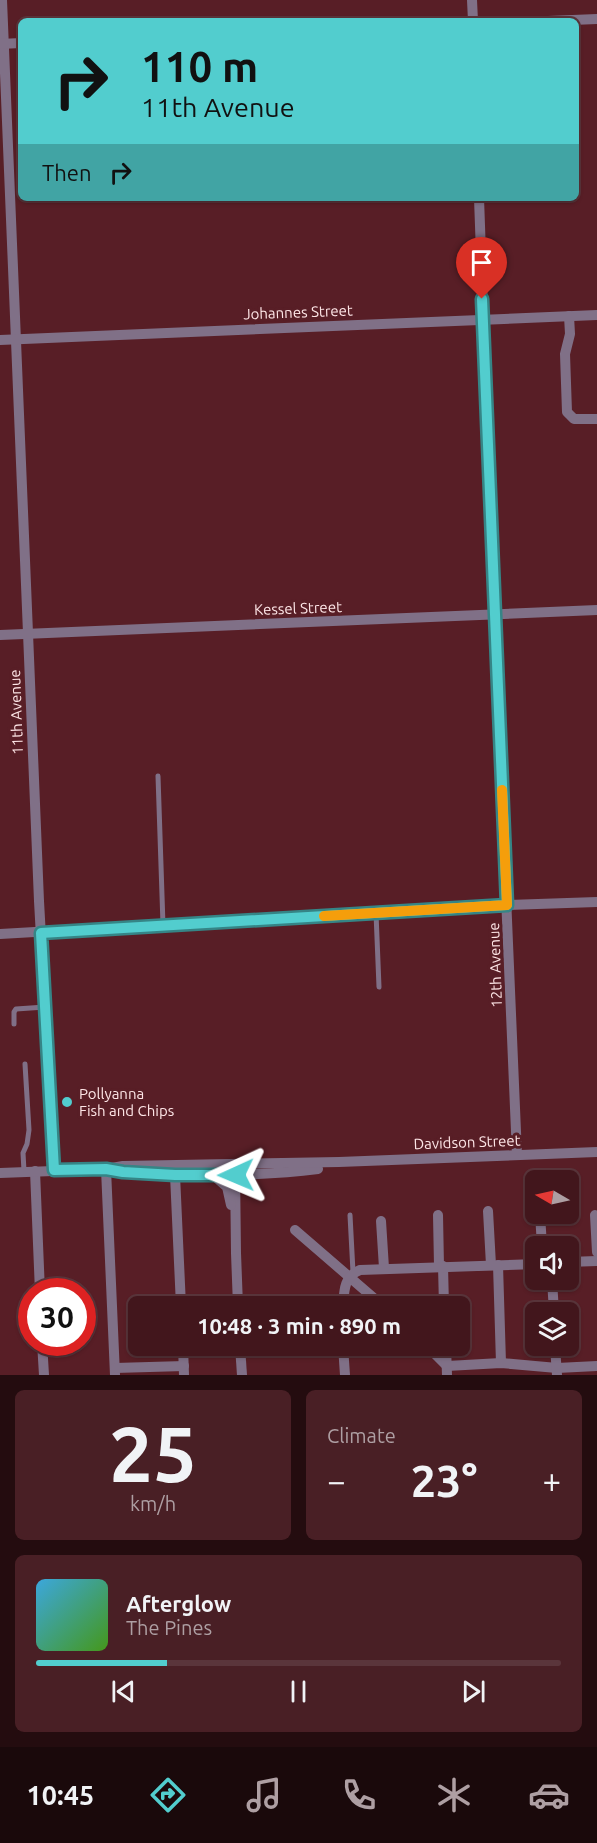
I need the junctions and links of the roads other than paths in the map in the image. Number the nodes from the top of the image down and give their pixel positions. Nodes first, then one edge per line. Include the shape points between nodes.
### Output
1 (3, 0) edge
2 (472, 0) edge
3 (473, 18) edge
4 (597, 19) edge
5 (579, 20) edge
6 (18, 43) edge
7 (2, 44) edge
8 (479, 201) edge
9 (597, 315) edge
10 (568, 316) junction
11 (483, 320) junction
12 (16, 339) junction
13 (0, 340) edge
14 (597, 419) edge
15 (597, 609) edge
16 (494, 614) junction
17 (28, 634) junction
18 (0, 635) edge
19 (158, 776) dead end
20 (597, 902) edge
21 (507, 905) junction
22 (376, 913) junction
23 (163, 925) junction
24 (41, 933) junction
25 (0, 934) edge
26 (379, 987) dead end
27 (45, 1007) junction
28 (14, 1024) dead end
29 (26, 1064) dead end
30 (597, 1152) edge
31 (517, 1155) junction
32 (106, 1169) junction
33 (54, 1170) junction
34 (235, 1170) junction
35 (30, 1171) junction
36 (0, 1173) edge
37 (175, 1175) junction
38 (213, 1175) junction
39 (488, 1211) dead end
40 (350, 1215) dead end
41 (438, 1215) dead end
42 (595, 1215) dead end
43 (381, 1221) dead end
44 (295, 1230) dead end
45 (597, 1252) edge
46 (236, 1253) junction
47 (597, 1261) edge
48 (579, 1262) edge
49 (525, 1264) edge
50 (494, 1265) junction
51 (441, 1266) junction
52 (384, 1268) junction
53 (351, 1275) junction
54 (39, 1278) edge
55 (181, 1296) edge
56 (238, 1296) edge
57 (344, 1296) edge
58 (373, 1296) edge
59 (443, 1296) edge
60 (43, 1356) edge
61 (183, 1356) edge
62 (241, 1356) edge
63 (344, 1356) edge
64 (435, 1356) edge
65 (446, 1356) edge
66 (556, 1356) edge
67 (501, 1363) junction
68 (597, 1366) edge
69 (184, 1371) edge
70 (447, 1371) edge
71 (557, 1371) edge
72 (115, 1372) edge
73 (44, 1375) edge
74 (242, 1375) edge
75 (345, 1375) edge

1 - 7 street, 11th Avenue
2 - 3 street
4 - 5 street
6 - 7 street
7 - 12 street, 11th Avenue
8 - 11 street, 12th Avenue
9 - 10 street, Johannes Street
10 - 11 street, Johannes Street
10 - 14 street via 570,334 564,354 567,412 574,419
11 - 12 street, Johannes Street
11 - 16 street, 12th Avenue
12 - 13 street, Johannes Street
12 - 17 street, 11th Avenue
15 - 16 street, Kessel Street
16 - 17 street, Kessel Street
16 - 21 street, 12th Avenue
17 - 18 street, Kessel Street
17 - 24 street, 11th Avenue
19 - 23 lane
20 - 21 street
21 - 22 street
21 - 31 street, 12th Avenue
22 - 23 street
22 - 26 lane
23 - 24 street
24 - 25 street
24 - 27 street, 11th Avenue
27 - 28 lane via 16,1008
27 - 33 street, 11th Avenue
29 - 35 lane via 28,1130 23,1153
30 - 31 street, Davidson Street
31 - 34 street, Davidson Street
32 - 33 street, Davidson Street
32 - 34 street, Davidson Street via 123,1166
32 - 37 street, Davidson Street
32 - 72 street
33 - 35 street, Davidson Street
34 - 38 street, Davidson Street
34 - 46 street
35 - 36 street, Davidson Street
35 - 54 street
37 - 38 street, Davidson Street
37 - 55 street
38 - 46 street via 227,1189
39 - 50 street
40 - 53 lane
41 - 51 street
42 - 45 street
43 - 52 street
44 - 53 street
46 - 56 street
47 - 48 street
49 - 50 street
50 - 51 street
50 - 67 street
51 - 52 street
51 - 59 street
52 - 53 street via 367,1268
53 - 57 street
53 - 58 street
60 - 73 street
61 - 69 street
62 - 74 street
63 - 75 street
64 - 70 street
65 - 70 street
66 - 71 street
67 - 70 street
67 - 71 street
68 - 71 street
69 - 72 street

